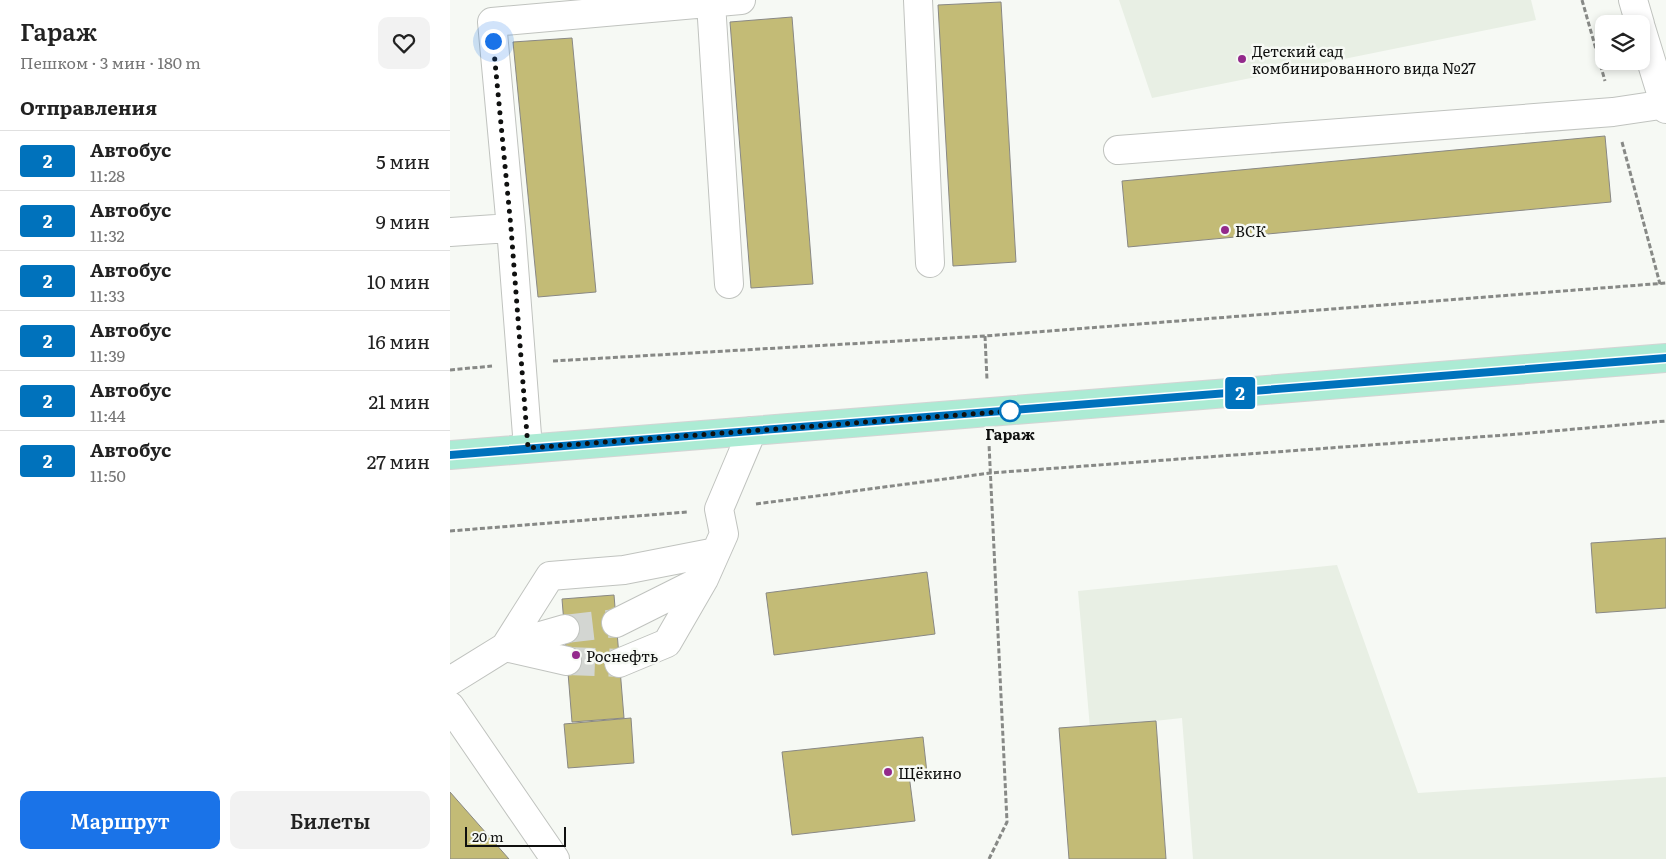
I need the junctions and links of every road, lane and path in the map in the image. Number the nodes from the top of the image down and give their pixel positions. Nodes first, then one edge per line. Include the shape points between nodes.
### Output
1 (741, 0) edge
2 (918, 0) edge
3 (1633, 0) edge
4 (711, 3) junction
5 (1637, 15) edge
6 (1650, 57) edge
7 (1665, 105) edge
8 (1118, 150) dead end
9 (511, 228) junction
10 (450, 232) edge
11 (930, 263) dead end
12 (729, 284) dead end
13 (1666, 284) edge
14 (1666, 358) edge
15 (522, 363) junction
16 (450, 370) edge
17 (1666, 421) edge
18 (752, 431) junction
19 (528, 448) junction
20 (450, 454) edge
21 (716, 552) junction
22 (704, 579) junction
23 (616, 623) tunnel mouth
24 (565, 628) tunnel mouth
25 (505, 647) junction
26 (567, 661) tunnel mouth
27 (619, 663) tunnel mouth
28 (450, 681) edge
29 (450, 706) edge
30 (555, 859) edge
31 (989, 859) edge

1 - 4 street
2 - 11 street
3 - 5 street
4 - 9 street via 492,22
4 - 12 street
6 - 7 street
7 - 8 street via 1613,112
9 - 10 street
9 - 15 street
13 - 15 path via 985,336
14 - 18 main road
15 - 16 path
15 - 19 street
17 - 31 path via 990,473 1007,822
18 - 19 main road
18 - 21 street via 719,509 724,534
19 - 20 main road
21 - 22 street
21 - 25 street via 624,570 550,576
22 - 23 street
22 - 27 street via 667,643
24 - 25 street
25 - 26 street
25 - 28 street
29 - 30 street

